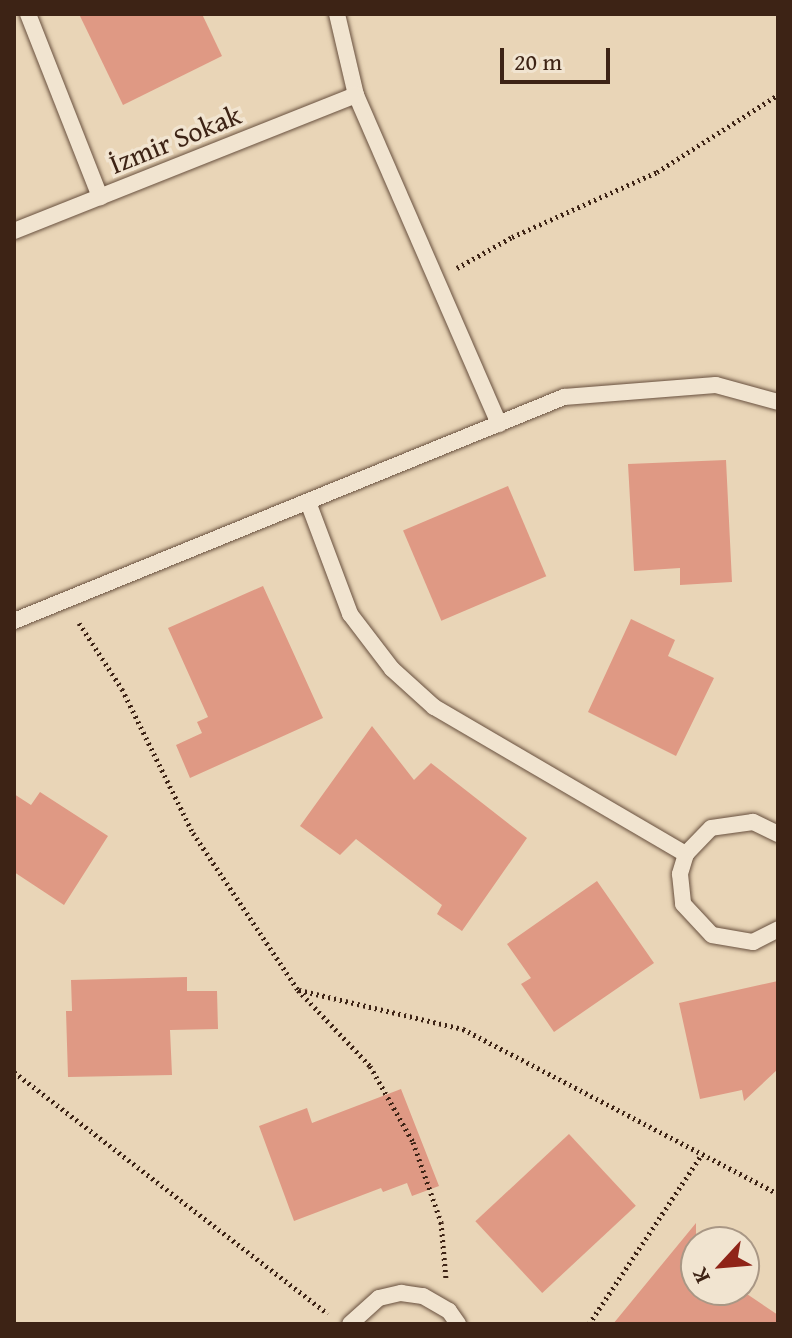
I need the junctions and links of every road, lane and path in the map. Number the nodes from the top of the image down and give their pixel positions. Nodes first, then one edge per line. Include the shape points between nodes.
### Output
1 (28, 14) edge
2 (337, 14) edge
3 (356, 95) junction
4 (778, 95) edge
5 (100, 197) junction
6 (14, 231) edge
7 (439, 278) junction
8 (778, 402) edge
9 (499, 424) junction
10 (308, 502) junction
11 (65, 601) junction
12 (14, 621) edge
13 (778, 834) edge
14 (686, 854) junction
15 (778, 929) edge
16 (298, 990) junction
17 (14, 1072) edge
18 (700, 1157) junction
19 (778, 1194) edge
20 (454, 1318) edge
21 (341, 1324) edge
22 (350, 1324) edge
23 (589, 1324) edge

1 - 5 lane
2 - 3 lane
3 - 5 lane, İzmir Sokak
3 - 7 lane via 420,248
4 - 7 path via 657,172 512,237
5 - 6 lane, İzmir Sokak
7 - 9 lane
8 - 9 lane via 716,385 579,396
9 - 10 lane
10 - 11 lane
10 - 14 lane via 350,614 392,669 434,707
11 - 12 lane
11 - 16 path via 122,689 193,833
13 - 14 lane via 753,822 732,821 711,828
14 - 15 lane via 681,889 695,922 732,942 753,942
16 - 18 path via 463,1029
16 - 20 path via 370,1066 413,1142 441,1222
17 - 21 path
18 - 19 path
18 - 23 path
20 - 22 lane via 423,1296 401,1293 379,1298

